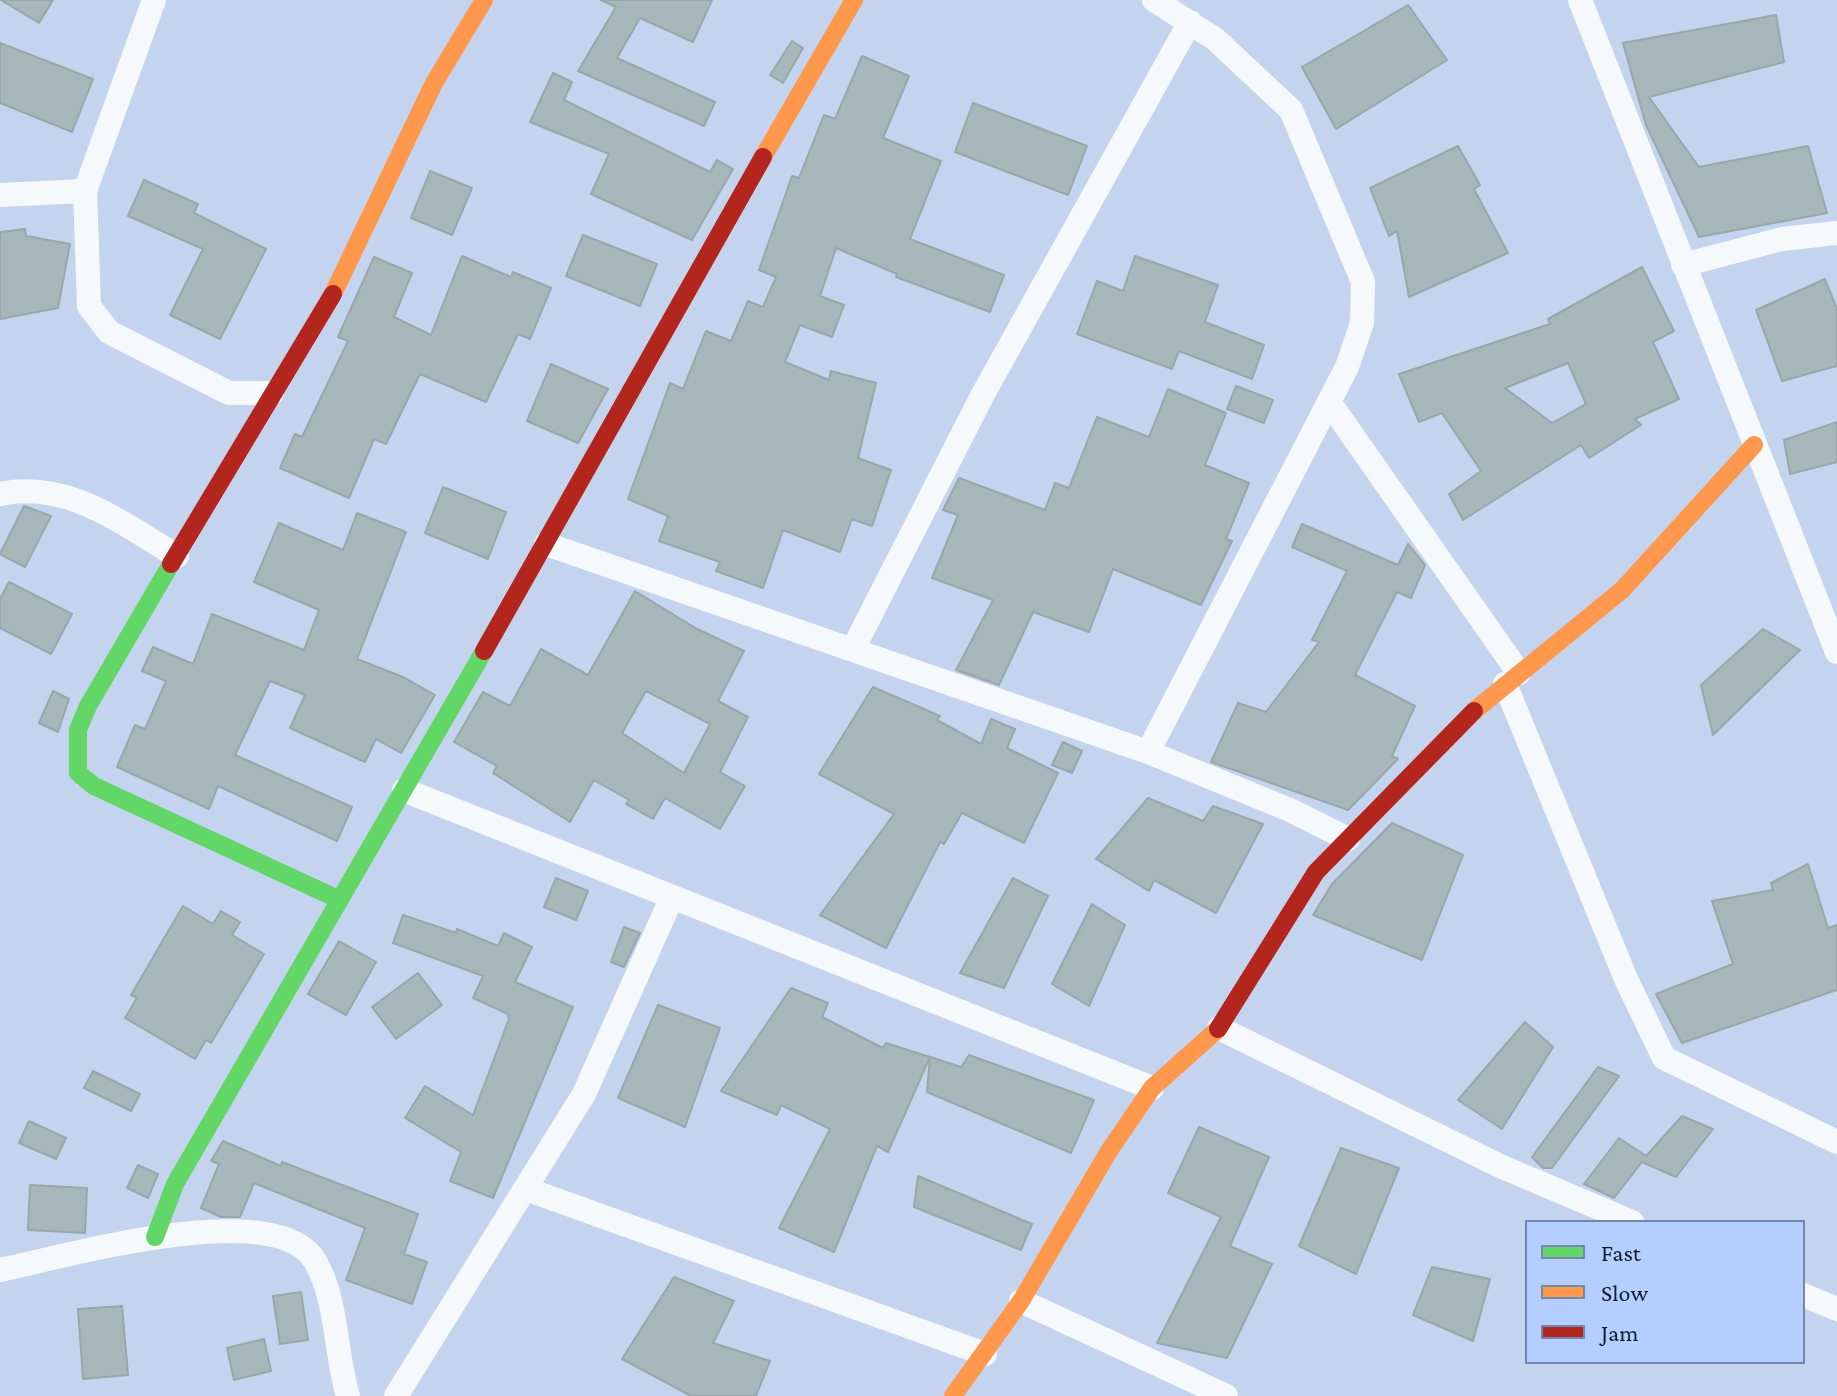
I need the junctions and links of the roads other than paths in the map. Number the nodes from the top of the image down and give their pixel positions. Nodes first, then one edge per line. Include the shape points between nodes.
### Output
1 (154, 0) edge
2 (484, 0) edge
3 (854, 0) edge
4 (1154, 0) edge
5 (1580, 0) edge
6 (1190, 22) junction
7 (85, 191) junction
8 (0, 195) edge
9 (1837, 233) edge
10 (1683, 265) junction
11 (229, 393) junction
12 (272, 393) junction
13 (1329, 402) junction
14 (245, 437) junction
15 (1754, 445) junction
16 (0, 494) edge
17 (546, 544) junction
18 (177, 556) junction
19 (853, 649) junction
20 (1837, 652) edge
21 (1512, 678) junction
22 (1148, 752) junction
23 (404, 790) junction
24 (1348, 839) junction
25 (672, 897) junction
26 (340, 900) junction
27 (1219, 1028) junction
28 (1152, 1088) junction
29 (1837, 1142) edge
30 (526, 1189) junction
31 (1627, 1220) edge
32 (155, 1237) junction
33 (0, 1270) edge
34 (1805, 1296) edge
35 (1021, 1301) junction
36 (1837, 1309) edge
37 (985, 1354) junction
38 (348, 1396) edge
39 (396, 1396) edge
40 (953, 1396) edge
41 (1226, 1396) edge

1 - 7 street
2 - 12 street via 434,83 339,284
3 - 17 street
4 - 6 street
5 - 10 street
6 - 13 street via 1291,110 1363,282 1362,323
6 - 19 street via 982,396
7 - 8 street
7 - 11 street via 89,306 100,323
9 - 10 street via 1782,239
10 - 15 street
11 - 12 street
11 - 14 street
12 - 14 street
13 - 21 street
13 - 22 street
14 - 18 street
15 - 20 street
15 - 21 street via 1622,590
16 - 18 street via 59,493 87,503
17 - 19 street
17 - 23 street
18 - 26 street via 88,706 78,730 78,773 94,786
19 - 22 street
21 - 24 street
21 - 29 street via 1626,979 1664,1058
22 - 24 street
23 - 25 street
23 - 26 street
24 - 27 street via 1316,872
25 - 28 street
25 - 30 street via 584,1094
26 - 32 street via 175,1184
27 - 28 street
27 - 31 street via 1500,1166
28 - 35 street
30 - 37 street
30 - 39 street
32 - 33 street
32 - 38 street via 182,1231 271,1233 297,1241 315,1261 337,1330
34 - 36 street
35 - 37 street
35 - 41 street
37 - 40 street

